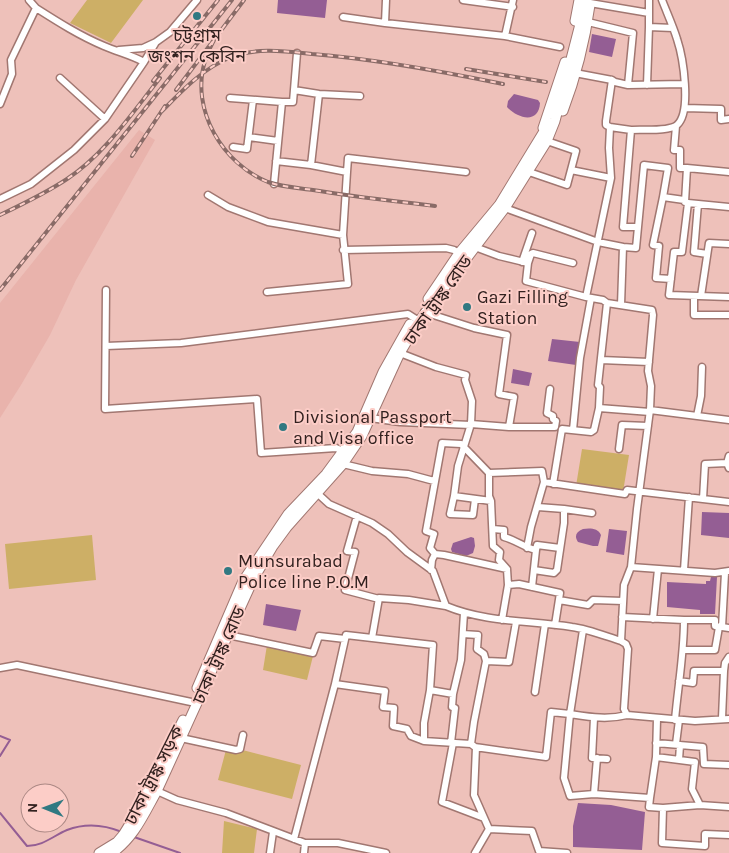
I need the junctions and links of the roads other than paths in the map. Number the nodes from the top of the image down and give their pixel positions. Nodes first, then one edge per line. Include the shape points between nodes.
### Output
1 (29, 0) edge
2 (197, 0) edge
3 (386, 0) edge
4 (463, 0) edge
5 (579, 0) edge
6 (649, 0) edge
7 (662, 0) edge
8 (589, 1) edge
9 (513, 4) edge
10 (36, 8) junction
11 (649, 12) junction
12 (343, 17) dead end
13 (588, 22) junction
14 (385, 23) junction
15 (649, 27) junction
16 (673, 28) junction
17 (506, 36) junction
18 (156, 42) junction
19 (560, 47) dead end
20 (117, 50) junction
21 (297, 53) dead end
22 (144, 62) junction
23 (575, 73) junction
24 (60, 78) dead end
25 (612, 80) junction
26 (684, 84) junction
27 (628, 85) junction
28 (647, 85) junction
29 (294, 90) junction
30 (319, 94) junction
31 (360, 96) dead end
32 (230, 98) dead end
33 (253, 100) junction
34 (282, 102) junction
35 (0, 104) edge
36 (685, 108) junction
37 (106, 119) junction
38 (729, 119) edge
39 (676, 126) junction
40 (610, 127) junction
41 (631, 130) junction
42 (249, 137) junction
43 (545, 140) junction
44 (278, 141) junction
45 (233, 148) dead end
46 (276, 161) junction
47 (311, 165) junction
48 (687, 168) junction
49 (571, 170) junction
50 (347, 172) junction
51 (466, 172) dead end
52 (528, 172) junction
53 (729, 172) edge
54 (611, 178) junction
55 (274, 184) dead end
56 (208, 195) dead end
57 (663, 197) junction
58 (0, 199) edge
59 (686, 202) junction
60 (698, 204) junction
61 (729, 207) edge
62 (505, 208) junction
63 (638, 228) junction
64 (532, 233) dead end
65 (343, 235) junction
66 (598, 242) junction
67 (729, 244) edge
68 (475, 247) junction
69 (623, 247) junction
70 (343, 250) junction
71 (707, 254) junction
72 (463, 255) junction
73 (525, 262) junction
74 (573, 263) dead end
75 (671, 279) junction
76 (106, 290) dead end
77 (266, 292) dead end
78 (697, 296) junction
79 (729, 297) edge
80 (589, 298) junction
81 (607, 303) junction
82 (621, 305) junction
83 (425, 308) junction
84 (729, 315) edge
85 (416, 320) junction
86 (106, 346) junction
87 (400, 353) junction
88 (601, 360) junction
89 (649, 362) junction
90 (702, 367) dead end
91 (550, 389) dead end
92 (599, 408) junction
93 (650, 411) junction
94 (697, 416) junction
95 (370, 418) junction
96 (729, 420) edge
97 (471, 424) junction
98 (648, 426) junction
99 (509, 427) junction
100 (573, 430) junction
101 (465, 447) junction
102 (619, 449) dead end
103 (343, 451) junction
104 (728, 462) edge
105 (343, 464) junction
106 (490, 473) junction
107 (434, 481) junction
108 (544, 482) junction
109 (553, 484) junction
110 (639, 492) junction
111 (316, 493) junction
112 (454, 496) junction
113 (689, 498) junction
114 (475, 499) junction
115 (703, 499) junction
116 (491, 501) junction
117 (729, 502) edge
118 (538, 507) junction
119 (564, 510) junction
120 (592, 512) dead end
121 (357, 516) junction
122 (493, 529) junction
123 (527, 548) junction
124 (560, 548) junction
125 (536, 550) junction
126 (435, 554) junction
127 (631, 567) junction
128 (507, 569) junction
129 (658, 569) junction
130 (431, 570) junction
131 (534, 570) junction
132 (684, 570) junction
133 (727, 572) edge
134 (508, 585) junction
135 (532, 587) junction
136 (379, 599) junction
137 (559, 600) junction
138 (623, 601) junction
139 (446, 606) junction
140 (464, 614) junction
141 (622, 617) junction
142 (653, 619) junction
143 (502, 620) junction
144 (684, 620) junction
145 (516, 622) junction
146 (544, 624) junction
147 (556, 625) junction
148 (723, 627) edge
149 (583, 630) junction
150 (228, 634) junction
151 (463, 634) junction
152 (372, 638) junction
153 (345, 639) junction
154 (621, 641) junction
155 (684, 650) junction
156 (729, 656) edge
157 (486, 661) junction
158 (0, 668) edge
159 (724, 672) junction
160 (679, 681) junction
161 (336, 684) junction
162 (430, 690) junction
163 (535, 692) dead end
164 (453, 694) junction
165 (726, 694) edge
166 (191, 702) junction
167 (570, 714) junction
168 (627, 716) junction
169 (594, 718) junction
170 (656, 719) junction
171 (725, 719) edge
172 (677, 720) junction
173 (244, 731) dead end
174 (181, 738) junction
175 (424, 741) junction
176 (452, 743) junction
177 (656, 743) junction
178 (678, 744) junction
179 (474, 745) junction
180 (597, 758) junction
181 (656, 758) junction
182 (607, 759) dead end
183 (679, 760) junction
184 (729, 765) edge
185 (157, 791) junction
186 (594, 794) junction
187 (650, 798) junction
188 (700, 805) junction
189 (729, 807) edge
190 (663, 808) junction
191 (484, 818) junction
192 (489, 829) junction
193 (273, 832) junction
194 (729, 835) edge
195 (294, 839) junction
196 (305, 843) junction
197 (677, 844) junction
198 (121, 850) edge
199 (355, 850) edge
200 (99, 853) edge
201 (112, 853) edge
202 (270, 853) edge
203 (304, 853) edge
204 (386, 853) edge
205 (474, 853) edge
206 (567, 853) edge
207 (677, 853) edge

1 - 10 street
2 - 18 street via 170,32
3 - 14 street
4 - 9 street
5 - 43 main road
6 - 11 street
7 - 16 street
8 - 11 street
8 - 13 main road, ঢাকা ট্রাঙ্ক রোড
8 - 43 main road, ঢাকা ট্রাঙ্ক রোড via 558,108
9 - 17 street
10 - 20 street via 69,30
10 - 35 street via 11,60 12,74
11 - 15 street
12 - 14 street
13 - 23 main road, ঢাকা ট্রাঙ্ক রোড
13 - 27 street via 633,32
14 - 17 street
15 - 16 street
15 - 28 street
16 - 26 street
17 - 19 street
18 - 20 street via 143,48
18 - 22 street
20 - 22 street
21 - 29 street
22 - 37 street
23 - 25 street
23 - 43 main road, ঢাকা ট্রাঙ্ক রোড via 560,119
24 - 37 street
25 - 27 street
25 - 40 street via 606,121
26 - 28 street
26 - 36 street
27 - 28 street
29 - 30 street
29 - 34 street via 293,102
30 - 31 street
30 - 47 street
32 - 33 street
33 - 34 street
33 - 42 street
34 - 44 street
36 - 38 street via 721,109 721,120
36 - 39 street
37 - 58 street via 31,184
39 - 41 street
39 - 48 street via 674,150 680,150 680,168
40 - 41 street
40 - 54 street
41 - 63 street via 623,227
42 - 44 street
42 - 45 street via 247,149
43 - 49 street via 576,151
43 - 52 main road, ঢাকা ট্রাঙ্ক রোড
43 - 72 main road, ঢাকা ট্রাঙ্ক রোড
44 - 46 street
46 - 47 street
46 - 55 street
47 - 50 street
48 - 53 street
48 - 59 street
49 - 52 street via 567,185
49 - 54 street
50 - 51 street via 348,158
50 - 65 street
52 - 62 main road, ঢাকা ট্রাঙ্ক রোড
54 - 66 street
56 - 65 street via 228,207 268,222
57 - 59 street
57 - 63 street via 668,168 644,165
57 - 75 street via 653,245 659,246 656,278
59 - 60 street
59 - 75 street via 682,252 674,252
60 - 61 street
60 - 71 street via 694,252
62 - 66 street
62 - 68 main road, ঢাকা ট্রাঙ্ক রোড
63 - 69 street via 636,248
64 - 73 street
65 - 70 street
66 - 69 street
66 - 80 street
67 - 71 street via 709,243
68 - 72 main road, ঢাকা ট্রাঙ্ক রোড
68 - 73 street
69 - 82 street
70 - 72 street via 433,248 454,250
70 - 77 street via 348,284
71 - 78 street
72 - 83 main road, ঢাকা ট্রাঙ্ক রোড
73 - 74 street via 532,253
73 - 80 street via 526,281
75 - 78 street via 670,295
76 - 86 street
78 - 79 street
78 - 84 street via 694,315
80 - 81 street
80 - 100 street
81 - 82 street
81 - 88 street
82 - 89 street via 652,310
83 - 85 main road, ঢাকা ট্রাঙ্ক রোড
83 - 99 street via 474,328 507,335 499,394 514,397
85 - 86 street via 408,314 180,342
85 - 87 main road, ঢাকা ট্রাঙ্ক রোড
85 - 103 main road, ঢাকা ট্রাঙ্ক সড়ক via 383,372 357,432
86 - 103 street via 106,408 257,399 261,453 336,448
87 - 95 main road, ঢাকা ট্রাঙ্ক রোড
87 - 97 street via 466,375 472,401
88 - 89 street
88 - 92 street
89 - 93 street
90 - 94 street
91 - 99 street via 547,413 556,421 555,427
92 - 93 street
92 - 100 street via 593,432
93 - 94 street
93 - 98 street
94 - 96 street
95 - 97 street
95 - 105 main road, ঢাকা ট্রাঙ্ক রোড
97 - 99 street
97 - 101 street
98 - 102 street via 622,425
98 - 110 street
100 - 109 street via 562,430
101 - 106 street
101 - 107 street via 442,443
101 - 112 street via 458,466
103 - 166 main road, ঢাকা ট্রাঙ্ক সড়ক via 288,514 253,565
104 - 115 street via 705,464
105 - 107 street
105 - 111 main road, ঢাকা ট্রাঙ্ক রোড
106 - 108 street via 542,471
106 - 116 street
107 - 126 street via 426,531 434,534 430,548
108 - 109 street
108 - 118 street
109 - 110 street via 625,494 626,490
110 - 113 street
110 - 127 street
111 - 121 street via 329,504
111 - 150 main road, ঢাকা ট্রাঙ্ক রোড via 273,546
112 - 114 street
112 - 114 street via 450,514 456,515 473,515
113 - 115 street
113 - 132 street
114 - 116 street
115 - 117 street
116 - 122 street
118 - 119 street
118 - 123 street
119 - 120 street
119 - 124 street
121 - 130 street via 388,534
121 - 136 street via 347,550 355,552 345,590
122 - 123 street via 504,530 504,537
122 - 128 street via 493,546 500,552 499,560
123 - 125 street
124 - 125 street via 537,545
124 - 131 street via 554,573
125 - 131 street
126 - 128 street
126 - 130 street
127 - 129 street
127 - 138 street via 624,585
128 - 134 street
129 - 132 street
129 - 142 street
130 - 139 street
131 - 135 street
132 - 133 street via 715,574
133 - 148 street
134 - 135 street
134 - 143 street
135 - 137 street via 560,594
136 - 139 street
136 - 152 street
137 - 138 street via 588,605 593,600
137 - 147 street
138 - 141 street
139 - 140 street
140 - 143 street
140 - 151 street
141 - 142 street
141 - 154 street
142 - 144 street
143 - 145 street
144 - 148 street via 715,620 715,626
144 - 155 street
145 - 146 street
145 - 157 street via 509,662
146 - 147 street
146 - 163 street
147 - 149 street
148 - 155 street via 715,650
149 - 154 street
149 - 167 street
150 - 153 street via 314,653 319,636
150 - 174 main road, ঢাকা ট্রাঙ্ক রোড
151 - 157 street via 478,635 476,649 484,654
151 - 164 street
152 - 153 street via 346,635
152 - 162 street via 433,645
153 - 161 street
154 - 168 street via 628,649 624,708
155 - 160 street
156 - 159 street
157 - 179 street via 474,722
158 - 166 street via 18,665
159 - 160 street via 694,671 693,683
159 - 165 street
160 - 172 street
161 - 175 street via 385,691 383,707 394,708 393,726 407,729 411,736
161 - 195 street
162 - 164 street
162 - 175 street
164 - 176 street
165 - 171 street via 721,706
166 - 200 main road, ঢাকা ট্রাঙ্ক সড়ক via 123,835 118,842
167 - 169 street
167 - 179 street via 551,712 546,757
167 - 186 street via 564,778 570,796
168 - 169 street
168 - 170 street
169 - 180 street via 592,758
170 - 172 street
170 - 177 street
171 - 172 street
172 - 178 street
173 - 174 street via 240,749
174 - 185 main road, ঢাকা ট্রাঙ্ক রোড
175 - 176 street
176 - 179 street
176 - 191 street via 442,802
177 - 178 street
177 - 181 street
178 - 183 street
178 - 184 street via 703,746 704,764
179 - 191 street via 474,794
180 - 182 street
180 - 186 street
181 - 183 street
181 - 187 street
183 - 188 street via 695,762 692,789
185 - 193 street
185 - 198 main road, ঢাকা ট্রাঙ্ক রোড
186 - 187 street
187 - 190 street via 649,807
188 - 189 street
188 - 190 street
190 - 197 street via 662,843
191 - 192 street
192 - 205 street
192 - 206 street via 532,831 539,851
193 - 195 street
193 - 202 street
194 - 197 street via 706,834 705,846
195 - 196 street
196 - 199 street via 338,843
196 - 203 street
197 - 207 street
198 - 201 main road, ঢাকা ট্রাঙ্ক রোড
199 - 204 street

